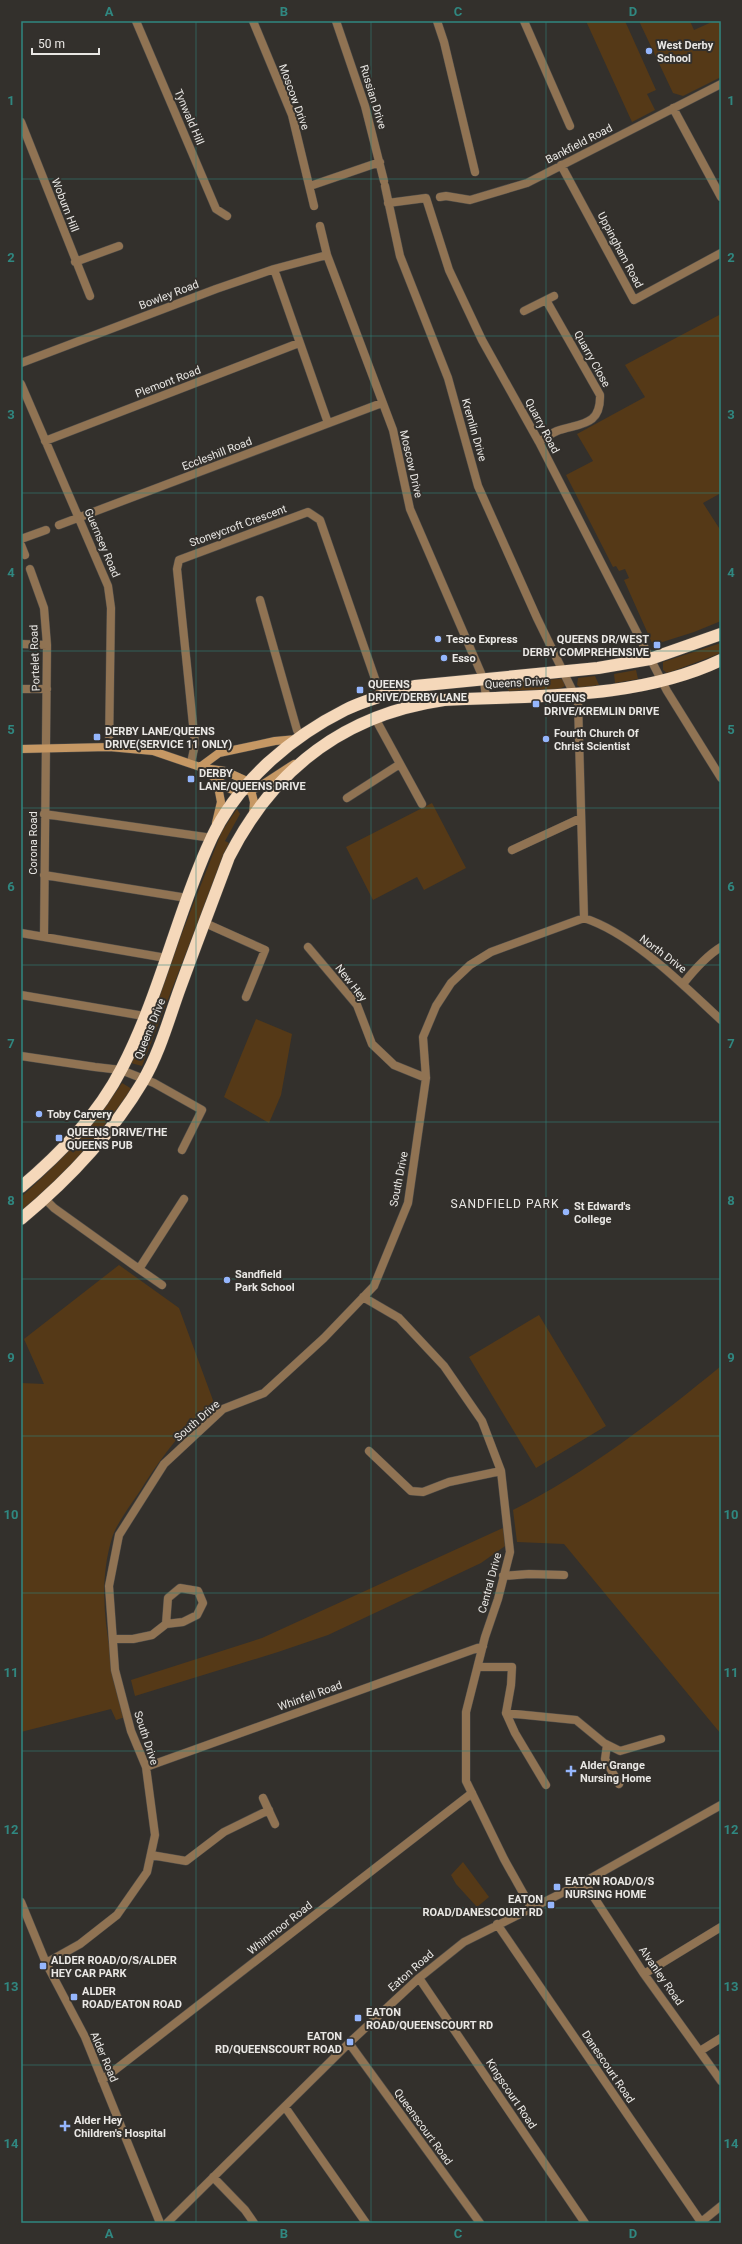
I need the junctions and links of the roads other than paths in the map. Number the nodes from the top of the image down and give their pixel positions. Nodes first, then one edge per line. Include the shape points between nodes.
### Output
1 (136, 21) edge
2 (252, 21) edge
3 (336, 21) edge
4 (437, 21) edge
5 (524, 21) edge
6 (721, 84) edge
7 (673, 108) junction
8 (21, 122) edge
9 (570, 126) dead end
10 (380, 162) junction
11 (561, 165) junction
12 (474, 172) dead end
13 (717, 182) edge
14 (385, 184) joint
15 (310, 186) junction
16 (440, 197) dead end
17 (721, 197) edge
18 (388, 203) junction
19 (314, 206) dead end
20 (227, 216) dead end
21 (320, 226) dead end
22 (118, 246) dead end
23 (721, 253) edge
24 (327, 255) junction
25 (75, 262) junction
26 (274, 269) junction
27 (90, 296) dead end
28 (554, 296) dead end
29 (546, 300) junction
30 (524, 311) dead end
31 (299, 343) junction
32 (21, 364) edge
33 (21, 384) edge
34 (382, 403) junction
35 (328, 423) junction
36 (45, 441) junction
37 (538, 442) junction
38 (79, 517) junction
39 (59, 525) dead end
40 (46, 530) dead end
41 (21, 539) edge
42 (21, 545) edge
43 (25, 555) dead end
44 (30, 569) dead end
45 (260, 600) dead end
46 (721, 634) edge
47 (21, 644) edge
48 (47, 645) junction
49 (650, 659) junction
50 (721, 660) edge
51 (564, 671) junction
52 (484, 680) junction
53 (661, 680) junction
54 (21, 689) edge
55 (47, 689) junction
56 (574, 693) junction
57 (381, 696) junction
58 (486, 698) junction
59 (375, 718) junction
60 (299, 738) junction
61 (109, 746) junction
62 (46, 748) junction
63 (21, 749) edge
64 (309, 756) junction
65 (191, 763) junction
66 (400, 764) junction
67 (201, 768) junction
68 (721, 778) edge
69 (218, 781) junction
70 (248, 788) junction
71 (347, 798) dead end
72 (422, 804) dead end
73 (44, 814) junction
74 (253, 815) junction
75 (581, 818) junction
76 (213, 835) junction
77 (512, 850) dead end
78 (44, 875) junction
79 (187, 898) junction
80 (584, 918) junction
81 (204, 923) junction
82 (21, 933) edge
83 (44, 937) junction
84 (308, 947) dead end
85 (721, 947) edge
86 (166, 958) junction
87 (683, 984) junction
88 (21, 995) edge
89 (246, 997) dead end
90 (144, 1016) junction
91 (721, 1020) edge
92 (21, 1056) edge
93 (121, 1070) junction
94 (426, 1078) junction
95 (144, 1079) junction
96 (182, 1150) dead end
97 (21, 1187) edge
98 (45, 1199) junction
99 (184, 1199) dead end
100 (21, 1219) edge
101 (139, 1269) junction
102 (162, 1285) dead end
103 (363, 1297) junction
104 (369, 1451) dead end
105 (501, 1471) junction
106 (564, 1575) dead end
107 (503, 1576) junction
108 (166, 1624) junction
109 (113, 1639) junction
110 (483, 1646) junction
111 (478, 1667) junction
112 (506, 1713) junction
113 (661, 1739) dead end
114 (607, 1745) junction
115 (146, 1766) junction
116 (546, 1784) dead end
117 (619, 1784) dead end
118 (472, 1793) junction
119 (263, 1798) dead end
120 (721, 1805) edge
121 (269, 1810) junction
122 (275, 1824) dead end
123 (151, 1855) junction
124 (584, 1882) junction
125 (21, 1902) edge
126 (532, 1909) junction
127 (497, 1924) junction
128 (721, 1928) edge
129 (46, 1963) junction
130 (644, 1974) junction
131 (419, 1978) junction
132 (721, 2038) edge
133 (348, 2043) junction
134 (700, 2051) junction
135 (102, 2080) junction
136 (721, 2081) edge
137 (285, 2107) junction
138 (213, 2177) junction
139 (721, 2206) edge
140 (700, 2222) edge
141 (160, 2223) edge
142 (167, 2223) edge
143 (254, 2223) edge
144 (366, 2223) edge
145 (480, 2223) edge
146 (585, 2223) edge

1 - 20 street, Tynwald Hill via 216,209
2 - 15 street, Moscow Drive via 292,115
3 - 10 street, Russian Drive via 365,106
4 - 12 street
5 - 9 street
6 - 7 street, Bankfield Road
7 - 11 street, Bankfield Road
7 - 13 street
8 - 25 street, Woburn Hill
10 - 14 street, Russian Drive
10 - 15 street
11 - 16 street, Bankfield Road via 527,183 480,199
11 - 23 street, Uppingham Road via 634,300
13 - 17 street
14 - 18 street, Kremlin Drive
15 - 19 street, Moscow Drive
18 - 37 street, Quarry Road via 426,198 449,270 482,340
18 - 51 street, Kremlin Drive via 400,256 448,378 478,486 537,618
21 - 24 street, Moscow Drive
22 - 25 street
24 - 26 street, Bowley Road
24 - 34 street, Moscow Drive
25 - 27 street, Woburn Hill
26 - 31 street
26 - 32 street, Bowley Road via 193,297
28 - 29 street
29 - 30 street
29 - 37 street, Quarry Close via 597,387 600,403 594,417 588,423 558,431
31 - 35 street
31 - 36 street, Plemont Road
33 - 36 street, Guernsey Road
34 - 35 street, Eccleshill Road
34 - 52 street, Moscow Drive via 399,451 410,510
35 - 38 street, Eccleshill Road
36 - 38 street, Guernsey Road
37 - 49 street, Quarry Road
38 - 39 street, Eccleshill Road
38 - 61 street, Guernsey Road via 108,586 111,608
40 - 41 street
42 - 43 street
44 - 48 street, Portelet Road via 44,608
45 - 60 street
46 - 49 highway, Queens Drive
47 - 48 street
48 - 55 street, Portelet Road
49 - 51 highway, Queens Drive via 593,669
49 - 53 street, Quarry Road
50 - 53 highway, Queens Drive
51 - 52 highway, Queens Drive
51 - 56 street, Kremlin Drive
52 - 57 highway, Queens Drive via 415,686
52 - 58 street, Moscow Drive
53 - 56 highway, Queens Drive via 612,690
53 - 68 street, Quarry Road
54 - 55 street
55 - 62 street, Portelet Road
56 - 58 highway, Queens Drive
56 - 75 street, Kremlin Drive via 578,702
57 - 60 highway, Queens Drive via 346,710
57 - 65 street, Stoneycroft Crescent via 320,520 308,512 179,560 177,569 195,744
58 - 59 highway, Queens Drive via 422,703
59 - 64 highway, Queens Drive via 347,729
59 - 66 street
60 - 67 street, Queens Drive via 219,753
60 - 70 highway, Queens Drive via 276,756
61 - 62 street
61 - 65 street via 153,751
62 - 63 street
62 - 73 street, Corona Road
64 - 70 street
64 - 74 highway, Queens Drive
65 - 67 street
66 - 71 street
66 - 72 street
67 - 69 street
67 - 70 street via 231,773
69 - 70 street via 230,789
69 - 76 street via 221,802
70 - 74 street
70 - 76 highway, Queens Drive
73 - 76 street
73 - 78 street, Corona Road
74 - 81 highway, Queens Drive via 229,857
75 - 77 street
75 - 80 street, Kremlin Drive
76 - 79 highway, Queens Drive
78 - 79 street
78 - 83 street, Corona Road
79 - 86 highway, Queens Drive
80 - 87 street, North Drive via 602,924
80 - 94 street, South Drive via 491,952 470,965 450,983 436,1006 423,1037
81 - 89 street via 265,950
81 - 95 highway, Queens Drive
82 - 83 street
83 - 86 street
84 - 94 street, New Hey via 357,1005 372,1044 394,1064
85 - 87 street via 712,952
86 - 90 highway, Queens Drive
87 - 91 street, North Drive
88 - 90 street
90 - 93 highway, Queens Drive
92 - 93 street
93 - 95 street
93 - 97 highway, Queens Drive via 108,1093 81,1128 58,1154
94 - 103 street, South Drive via 408,1203 374,1286
95 - 96 street via 202,1110
95 - 98 highway, Queens Drive via 99,1144
98 - 100 highway, Queens Drive
98 - 101 street
99 - 101 street
101 - 102 street
103 - 105 street, Central Drive via 399,1318 444,1366 482,1421
103 - 109 street, South Drive via 324,1338 264,1393 223,1409 164,1464 119,1535 109,1586
104 - 105 street via 411,1491 423,1492 449,1482
105 - 107 street, Central Drive via 510,1552
106 - 107 street
107 - 110 street, Central Drive
108 - 108 street via 183,1622 197,1615 203,1603 198,1591 180,1588 168,1598
108 - 109 street via 152,1635 133,1639
109 - 115 street, South Drive via 115,1670 131,1731
110 - 111 street, Central Drive
110 - 115 street, Whinfell Road
111 - 112 street via 512,1667
111 - 118 street, Central Drive via 466,1712 466,1781
112 - 114 street via 576,1720
112 - 116 street
113 - 114 street via 620,1751
114 - 117 street via 605,1759
115 - 123 street, South Drive via 155,1835
118 - 126 street, Central Drive
118 - 135 street, Whinmoor Road
119 - 121 street
120 - 124 street, Eaton Road
121 - 122 street
121 - 123 street via 224,1832 186,1861
123 - 129 street, South Drive via 147,1872 117,1915 80,1944
124 - 126 street, Eaton Road
124 - 130 street, Alvanley Road
125 - 129 street, Alder Road
126 - 127 street, Eaton Road
127 - 131 street, Eaton Road via 464,1942
127 - 140 street, Danescourt Road
128 - 130 street
129 - 135 street, Alder Road via 85,2037
130 - 134 street, Alvanley Road
131 - 133 street, Eaton Road
131 - 146 street, Kingscourt Road
132 - 134 street
133 - 137 street, Eaton Road
133 - 145 street, Queenscourt Road
134 - 136 street, Alvanley Road
135 - 141 street, Alder Road
137 - 138 street, Eaton Road
137 - 144 street
138 - 142 street, Eaton Road
138 - 143 street
139 - 140 street

